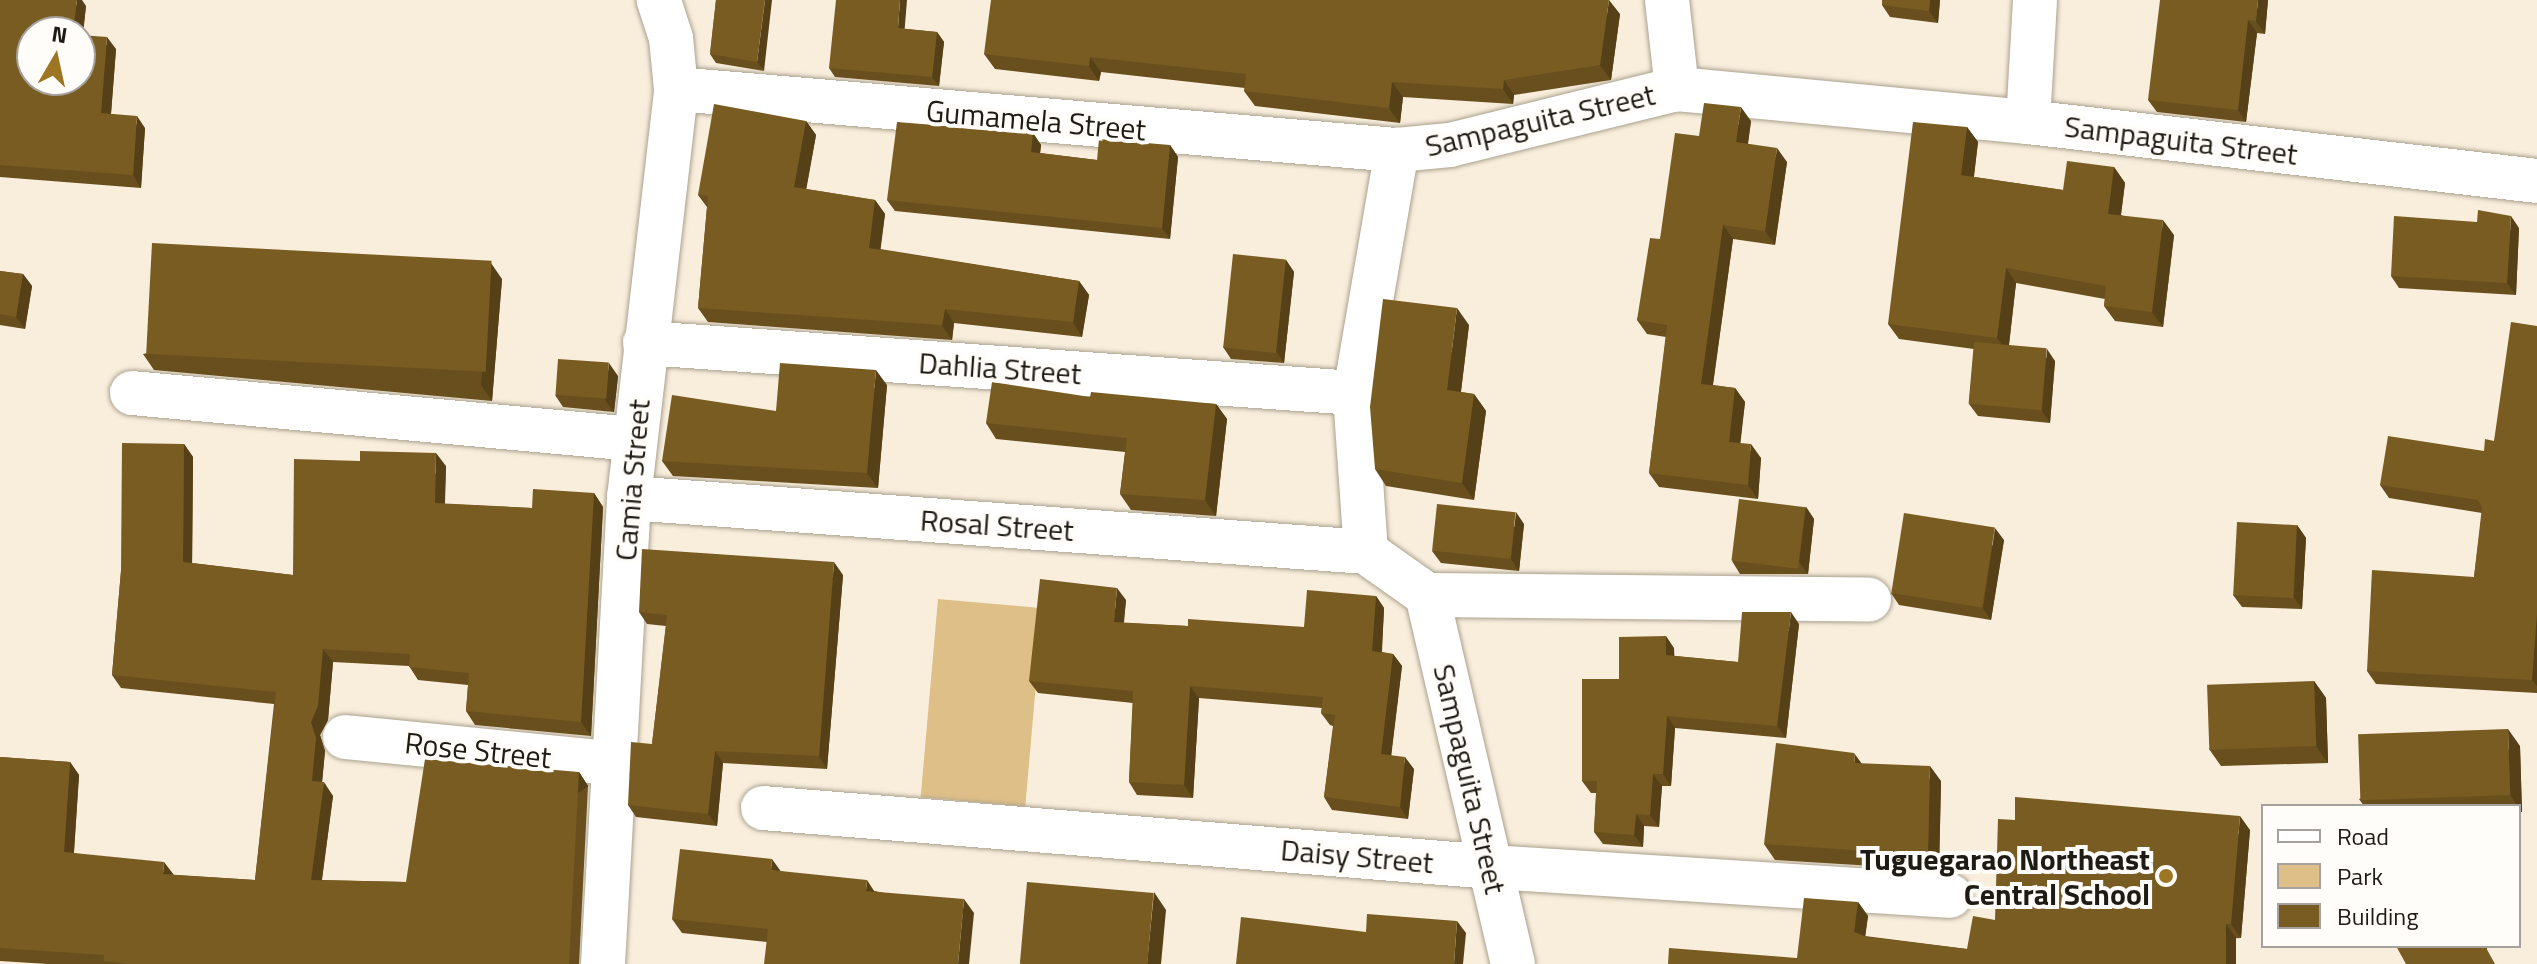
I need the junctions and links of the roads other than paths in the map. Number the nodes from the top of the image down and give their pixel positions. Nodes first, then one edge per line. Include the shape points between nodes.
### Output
1 (659, 0) edge
2 (1667, 0) edge
3 (2035, 0) edge
4 (676, 89) junction
5 (1677, 89) junction
6 (2028, 122) junction
7 (1397, 150) junction
8 (2537, 181) edge
9 (645, 343) junction
10 (132, 393) dead end
11 (1355, 393) junction
12 (634, 439) junction
13 (629, 498) junction
14 (1366, 552) junction
15 (1427, 595) junction
16 (1869, 600) dead end
17 (345, 737) dead end
18 (612, 763) junction
19 (763, 808) dead end
20 (1492, 867) junction
21 (1950, 896) dead end
22 (603, 964) edge
23 (1513, 964) edge

1 - 4 street, Camia Street via 671,38
2 - 5 street
3 - 6 street
4 - 7 street, Gumamela Street
4 - 9 street, Camia Street
5 - 6 street, Sampaguita Street
5 - 7 street, Sampaguita Street via 1450,145
6 - 8 street, Sampaguita Street
7 - 11 street, Sampaguita Street
9 - 11 street, Dahlia Street
9 - 12 street, Camia Street
10 - 12 street
11 - 14 street, Sampaguita Street
12 - 13 street, Camia Street
13 - 14 street, Rosal Street
13 - 18 street, Camia Street
14 - 15 street
15 - 16 street
15 - 20 street, Sampaguita Street
17 - 18 street, Rose Street
18 - 22 street, Camia Street
19 - 20 street, Daisy Street
20 - 21 street, Daisy Street
20 - 23 street, Sampaguita Street

